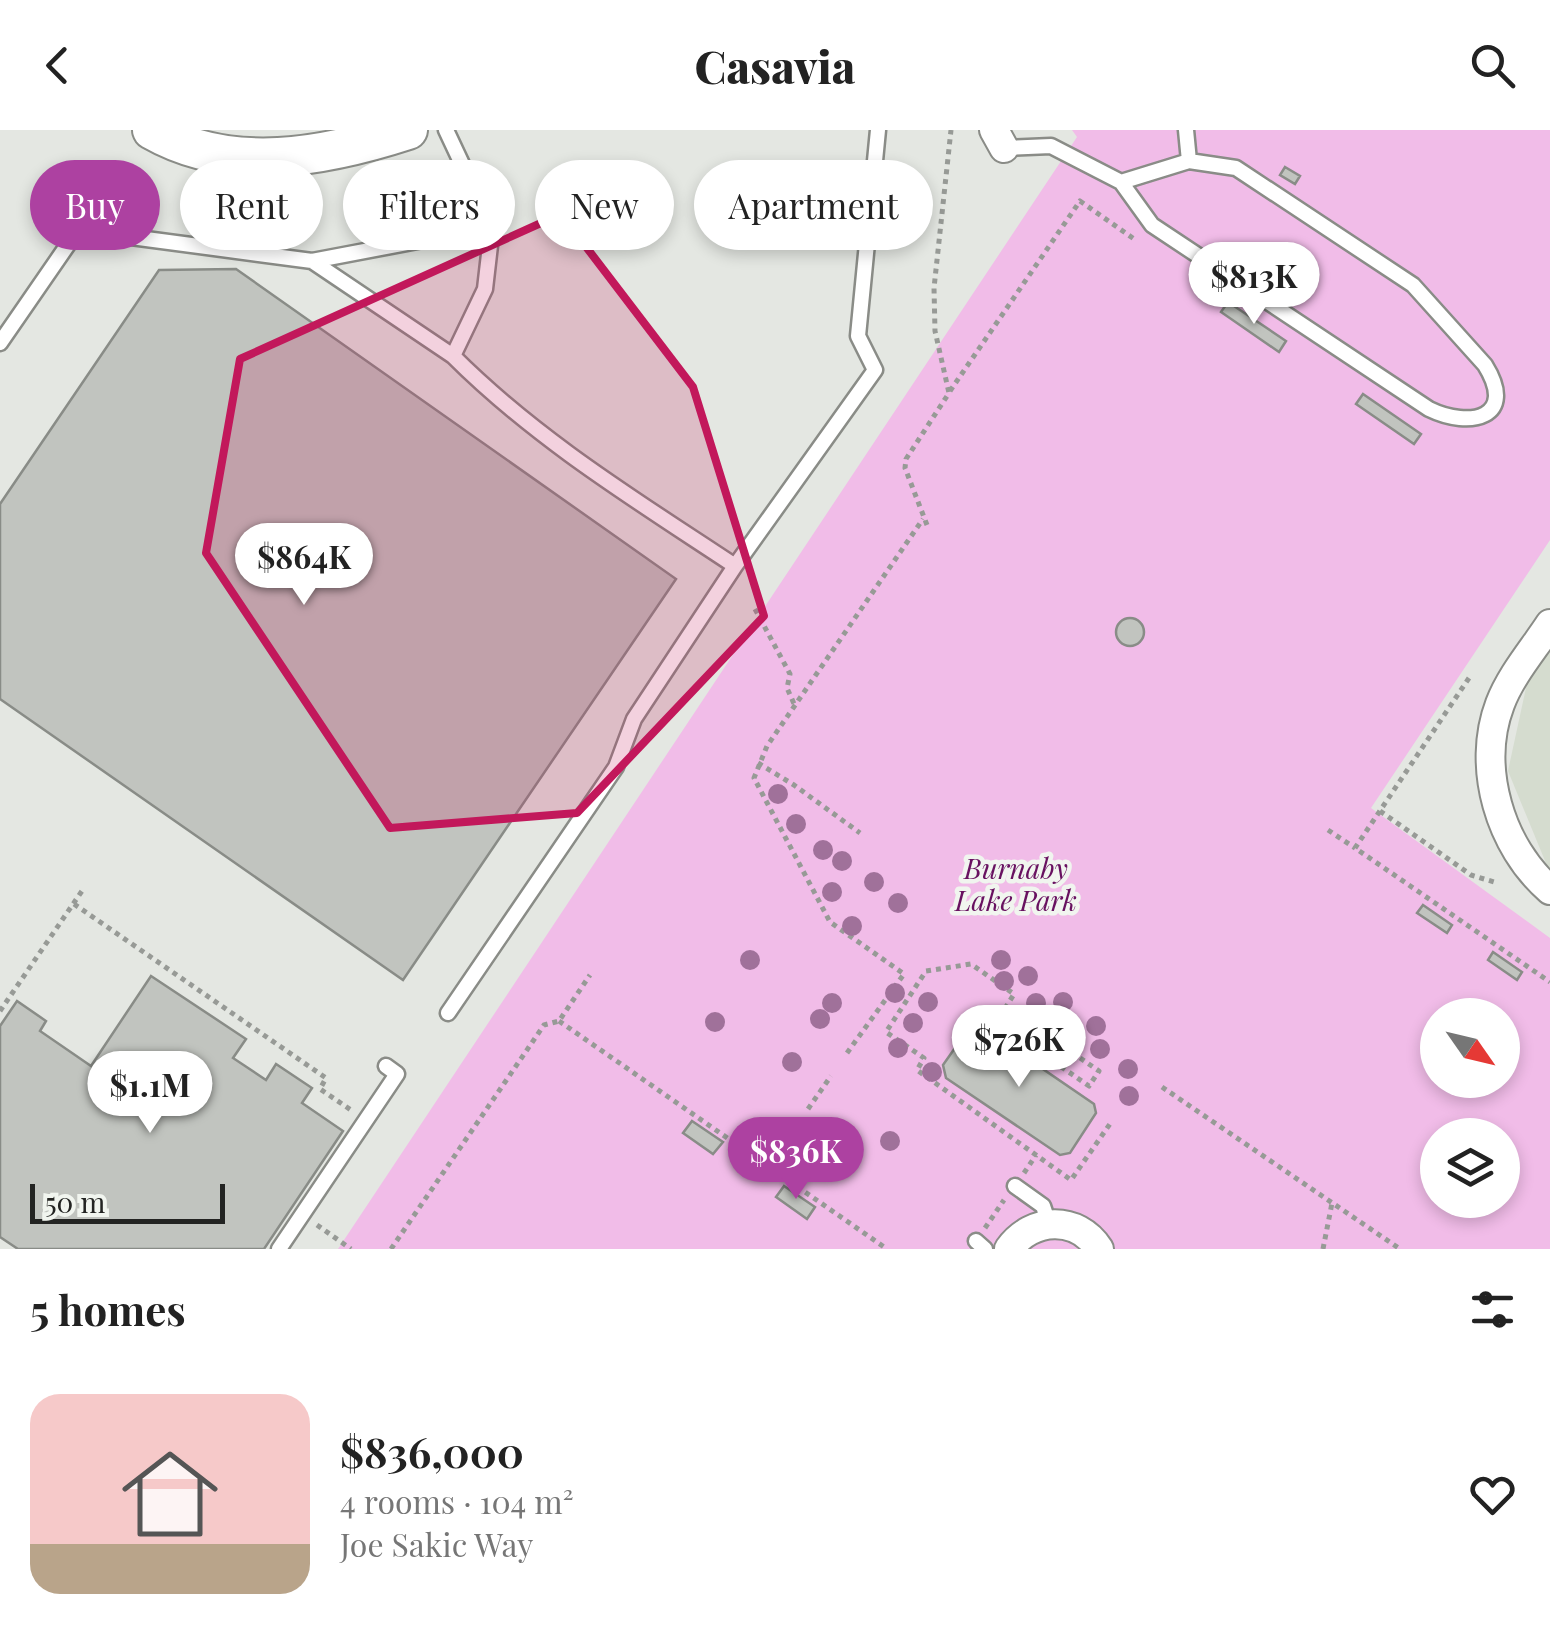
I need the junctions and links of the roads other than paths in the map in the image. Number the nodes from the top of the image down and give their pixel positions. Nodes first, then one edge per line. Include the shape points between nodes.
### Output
1 (152, 130) edge
2 (408, 130) edge
3 (446, 130) edge
4 (878, 130) edge
5 (1186, 130) edge
6 (999, 139) edge
7 (460, 160) edge
8 (1189, 160) junction
9 (1121, 182) junction
10 (370, 250) edge
11 (490, 250) edge
12 (312, 261) junction
13 (0, 342) edge
14 (454, 356) junction
15 (735, 566) junction
16 (1550, 624) edge
17 (1550, 890) edge
18 (448, 1013) dead end
19 (386, 1066) dead end
20 (1015, 1186) road end
21 (1049, 1224) junction
22 (279, 1249) edge
23 (1009, 1249) edge
24 (1098, 1249) edge

1 - 2 street via 212,153 270,159
3 - 7 lane
4 - 15 lane via 858,336 875,370
5 - 8 lane
6 - 9 lane via 1051,146
8 - 9 lane
8 - 9 lane via 1236,168 1413,285 1485,365 1497,395 1492,410 1462,420 1429,409 1152,226
10 - 12 lane
11 - 14 lane via 485,290
12 - 13 lane via 78,230
12 - 14 lane
14 - 15 lane via 560,450
15 - 18 lane via 634,719 616,767
16 - 17 street via 1499,707 1492,766 1500,816 1517,852
19 - 22 lane via 397,1074
20 - 21 lane via 1044,1206
21 - 23 street via 1031,1228
21 - 24 street via 1082,1232

